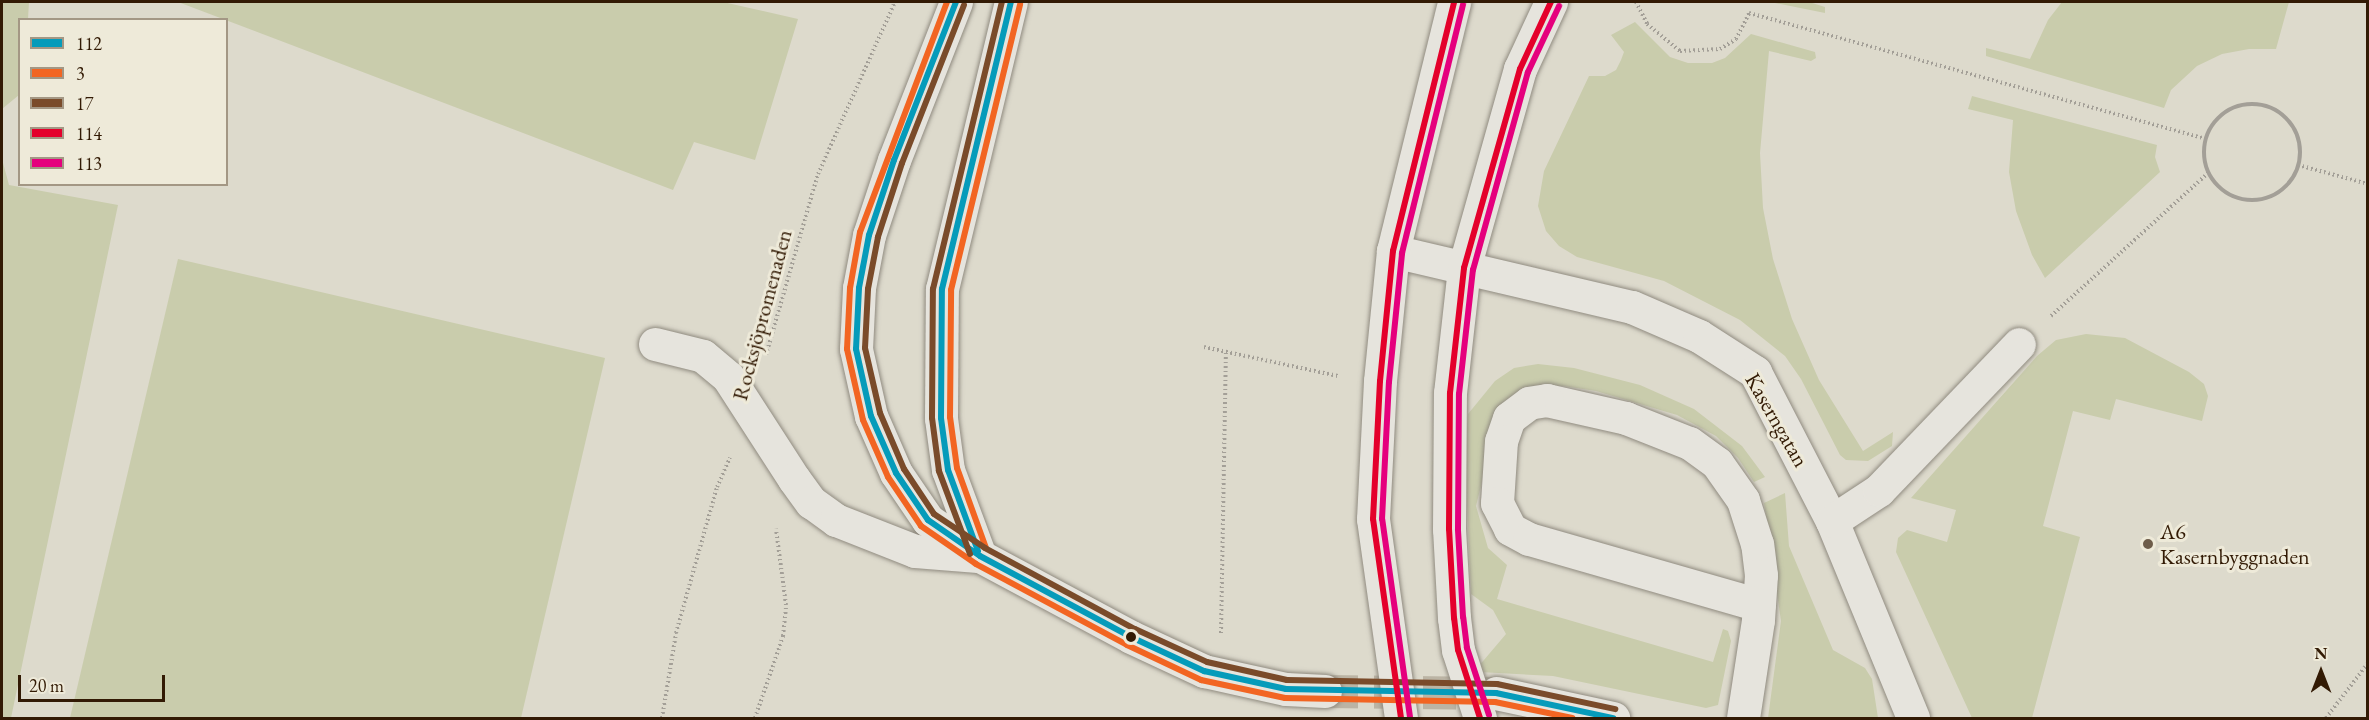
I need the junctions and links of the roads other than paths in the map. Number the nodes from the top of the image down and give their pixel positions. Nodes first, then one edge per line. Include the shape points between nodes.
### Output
1 (956, 2) edge
2 (1011, 2) edge
3 (1454, 2) edge
4 (1551, 2) edge
5 (1393, 251) junction
6 (1464, 268) junction
7 (655, 344) dead end
8 (2019, 344) road end
9 (1832, 521) junction
10 (980, 556) junction
11 (1759, 605) junction
12 (1325, 690) tunnel mouth
13 (1488, 706) edge
14 (1401, 718) edge
15 (1613, 718) edge
16 (1743, 718) edge
17 (1913, 718) edge

1 - 10 street via 869,235 859,288 856,349 871,416 896,473 928,520
2 - 10 street via 942,289 941,418 948,470
3 - 5 street
4 - 6 street via 1520,69
5 - 6 street, Kaserngatan
5 - 14 street via 1380,381 1373,519
6 - 9 street, Kaserngatan via 1632,308 1699,336 1755,372
6 - 13 street via 1450,393 1449,529 1458,650
7 - 10 street via 703,356 728,376 772,450 812,502 836,520 915,551
8 - 9 street via 1879,490
9 - 17 street, Kaserngatan
10 - 12 street via 1131,637 1204,671 1286,689
11 - 11 street via 1757,544 1743,500 1717,463 1689,443 1626,418 1546,400 1529,403 1509,418 1501,441 1497,503 1510,529 1529,539
11 - 16 street
13 - 15 street

